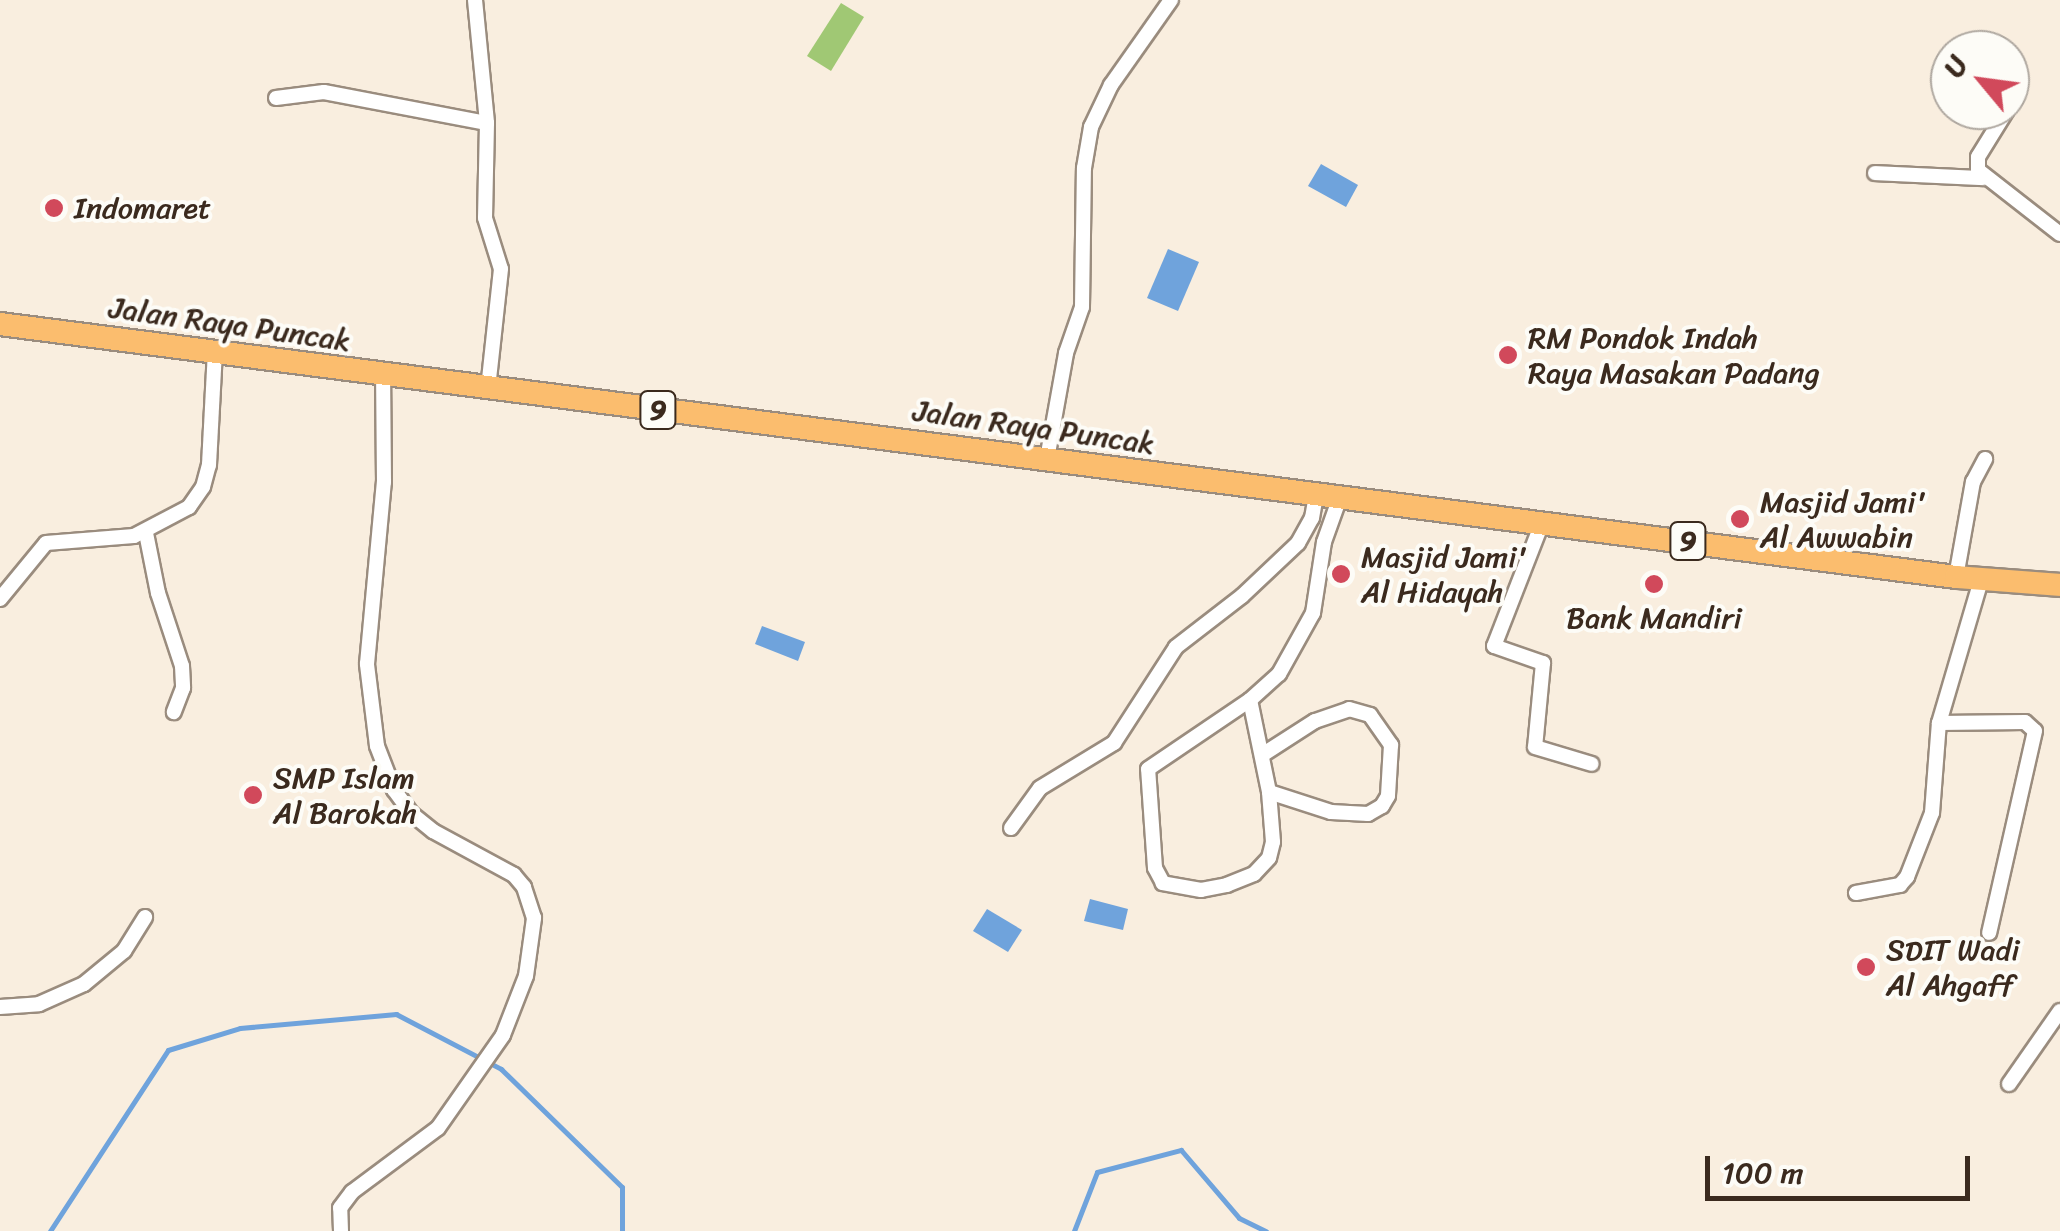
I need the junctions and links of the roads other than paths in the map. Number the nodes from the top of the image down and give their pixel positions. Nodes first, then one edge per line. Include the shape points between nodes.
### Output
1 (475, 0) edge
2 (1171, 0) edge
3 (276, 98) dead end
4 (487, 123) junction
5 (1995, 130) edge
6 (1876, 173) dead end
7 (1983, 178) junction
8 (2060, 234) edge
9 (0, 324) edge
10 (215, 352) junction
11 (383, 374) junction
12 (488, 388) junction
13 (1047, 459) junction
14 (1985, 459) dead end
15 (1316, 495) junction
16 (1340, 497) junction
17 (1542, 523) junction
18 (146, 532) junction
19 (1956, 577) junction
20 (1981, 580) junction
21 (2060, 585) edge
22 (0, 599) edge
23 (1250, 700) junction
24 (174, 712) dead end
25 (1938, 723) junction
26 (1262, 755) junction
27 (1592, 764) dead end
28 (1269, 792) junction
29 (1011, 828) dead end
30 (1856, 892) dead end
31 (144, 917) dead end
32 (1989, 934) dead end
33 (0, 1006) edge
34 (2060, 1011) edge
35 (2009, 1084) dead end
36 (341, 1231) edge

1 - 4 street
2 - 13 street via 1111,85 1091,127 1082,307 1066,353
3 - 4 street via 337,94
4 - 12 street via 485,218 502,269
5 - 7 street via 1978,157
6 - 7 street
7 - 8 street
9 - 10 highway, Jalan Raya Puncak / 9
10 - 11 highway, Jalan Raya Puncak / 9
10 - 18 street via 210,465 203,487 180,514
11 - 12 highway, Jalan Raya Puncak / 9
11 - 36 street via 384,482 367,664 377,746 410,813 501,865 524,886 534,918 528,965 503,1035 432,1134 352,1192 340,1208
12 - 13 highway, Jalan Raya Puncak / 9
13 - 15 highway, Jalan Raya Puncak / 9
14 - 19 street via 1973,482
15 - 16 highway, Jalan Raya Puncak / 9
15 - 29 street via 1298,543 1176,647 1114,742 1040,788
16 - 17 highway, Jalan Raya Puncak / 9
16 - 23 street via 1309,624 1279,674
17 - 19 highway, Jalan Raya Puncak / 9
17 - 27 street via 1494,646 1543,663 1535,747
18 - 22 street via 46,543
18 - 24 street via 182,666
19 - 20 highway, Jalan Raya Puncak / 9
20 - 21 highway, Jalan Raya Puncak / 9
20 - 25 street
23 - 26 street
23 - 28 street via 1148,769 1159,880 1201,890 1258,870 1274,842
25 - 30 street via 1932,813 1907,877 1900,885
25 - 32 street via 2025,722 2035,731
26 - 28 street
26 - 28 street via 1315,721 1349,709 1370,716 1391,745 1388,796 1368,814 1331,812
31 - 33 street via 124,951 84,984 39,1004
34 - 35 street

